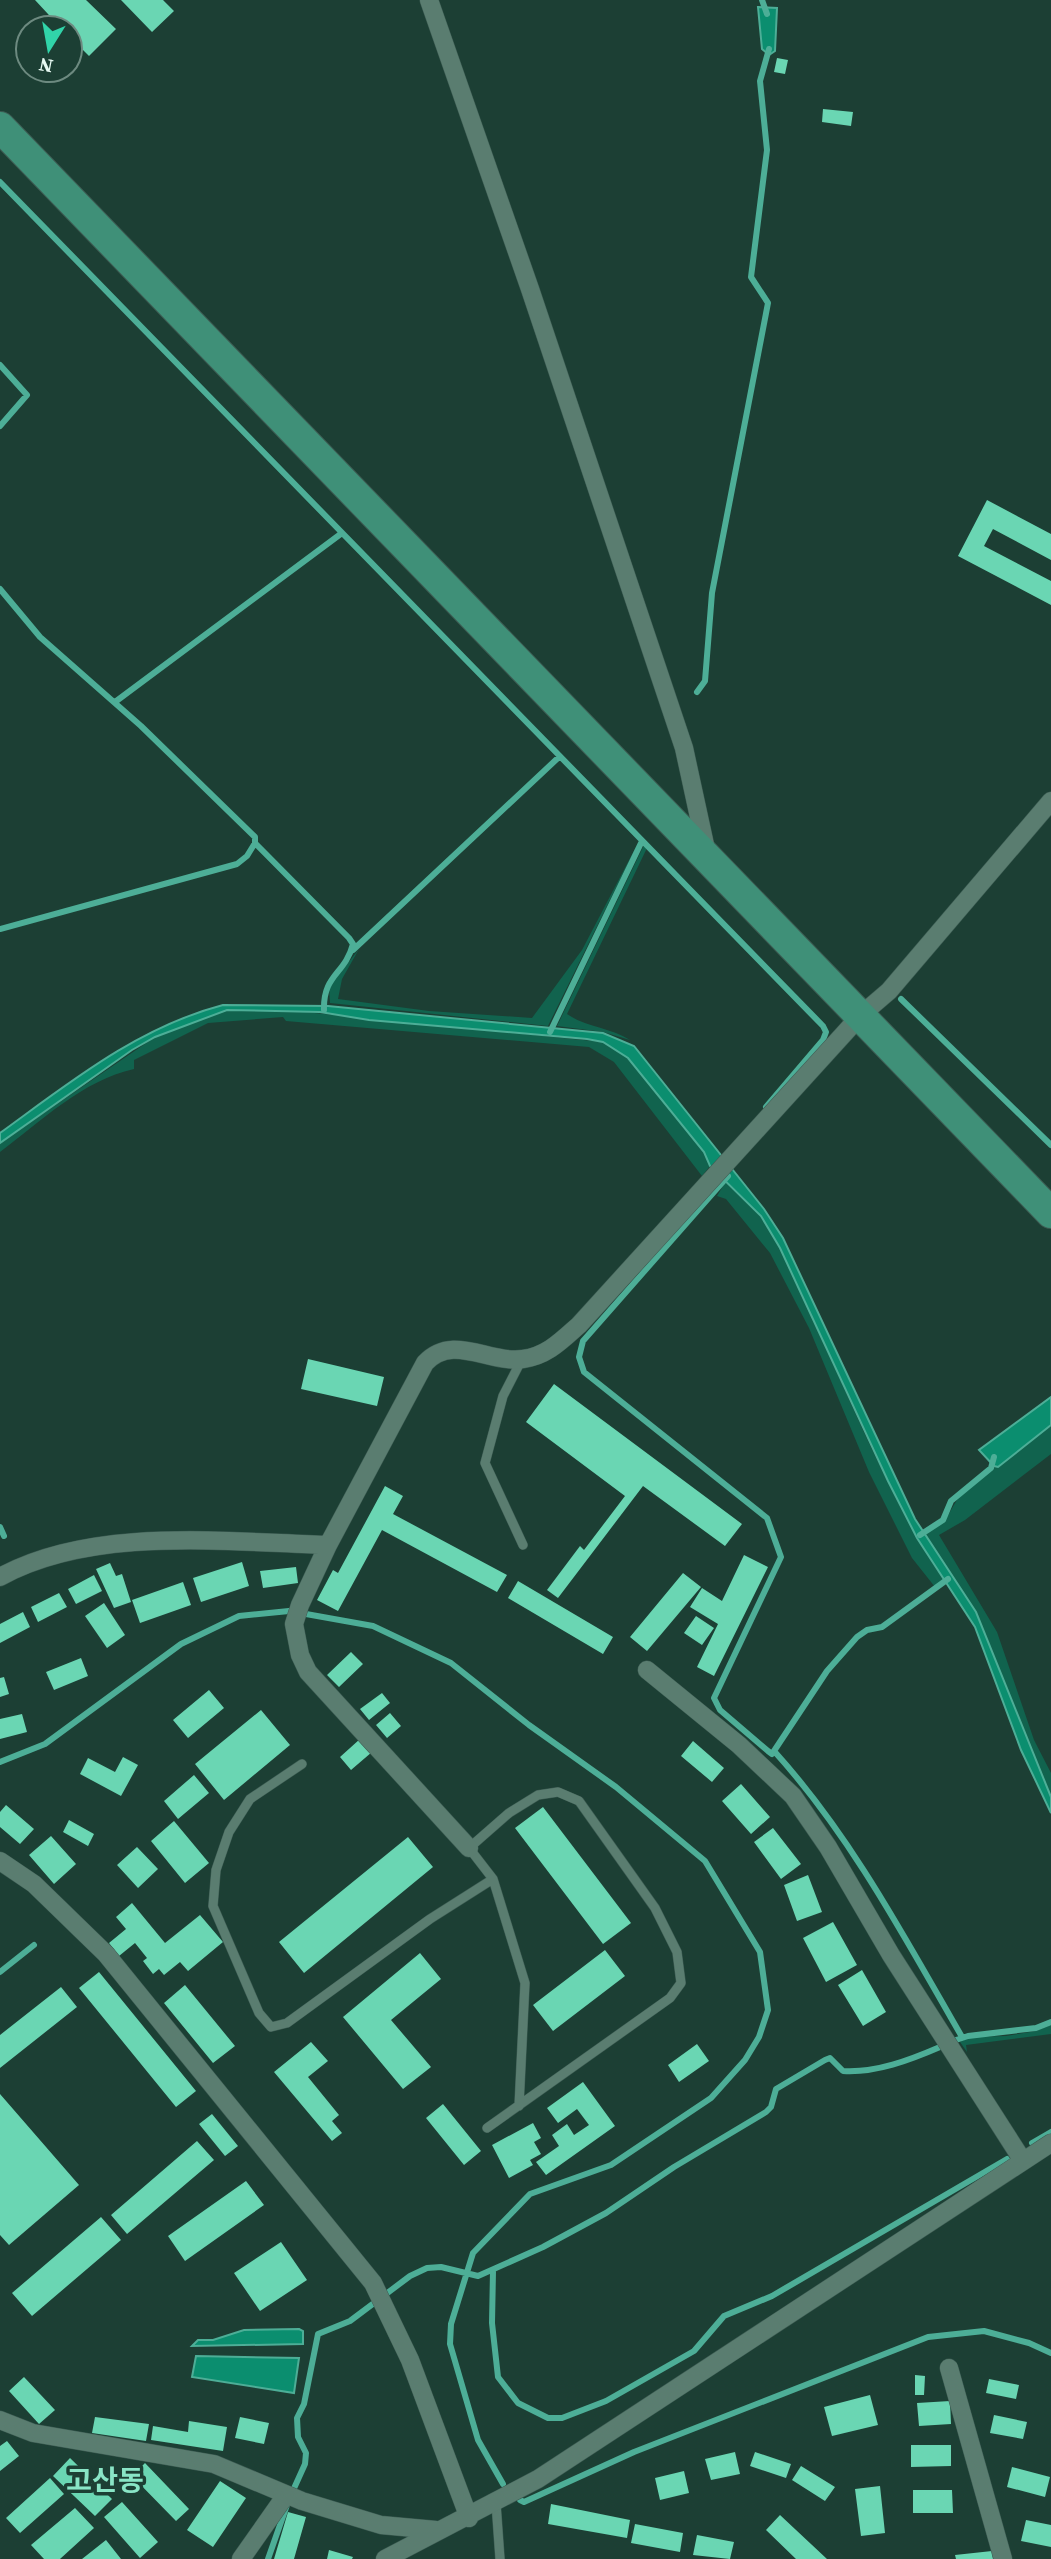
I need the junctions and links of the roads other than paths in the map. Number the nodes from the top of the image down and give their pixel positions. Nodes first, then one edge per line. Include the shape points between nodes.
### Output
1 (429, 0) edge
2 (0, 127) edge
3 (1051, 801) edge
4 (708, 858) junction
5 (860, 1015) junction
6 (1051, 1213) edge
7 (522, 1359) junction
8 (328, 1545) junction
9 (523, 1545) dead end
10 (0, 1577) edge
11 (647, 1670) dead end
12 (302, 1764) dead end
13 (470, 1848) junction
14 (0, 1861) edge
15 (493, 1879) junction
16 (519, 2106) junction
17 (487, 2128) dead end
18 (1051, 2143) edge
19 (1023, 2161) junction
20 (949, 2368) dead end
21 (0, 2420) edge
22 (286, 2495) junction
23 (496, 2503) junction
24 (469, 2518) junction
25 (436, 2530) junction
26 (241, 2559) edge
27 (385, 2559) edge
28 (500, 2559) edge
29 (1003, 2559) edge

1 - 4 street via 684,748
2 - 4 main road
3 - 5 street via 889,991
4 - 5 main road
5 - 6 main road
5 - 7 street via 579,1325 549,1351
7 - 8 street via 450,1348 435,1352
7 - 9 lane via 503,1396 485,1463
8 - 10 street via 189,1541 110,1545 42,1559
8 - 13 street via 294,1624 300,1655 308,1672
11 - 19 street via 793,1796
12 - 15 lane via 250,1799 229,1832 216,1870 213,1906 259,2013 271,2027 287,2023
13 - 15 lane
13 - 16 lane via 509,1813 538,1796 558,1793 579,1801 655,1908 681,1970 681,1983 670,1998
14 - 24 street via 34,1884 106,1954 373,2283 411,2360
15 - 16 lane via 525,1983
16 - 17 lane
18 - 19 street
19 - 23 street
20 - 29 street
21 - 22 street via 33,2433 214,2465
22 - 25 street via 381,2525
22 - 26 street
23 - 24 street
23 - 28 lane
24 - 25 street
25 - 27 street

